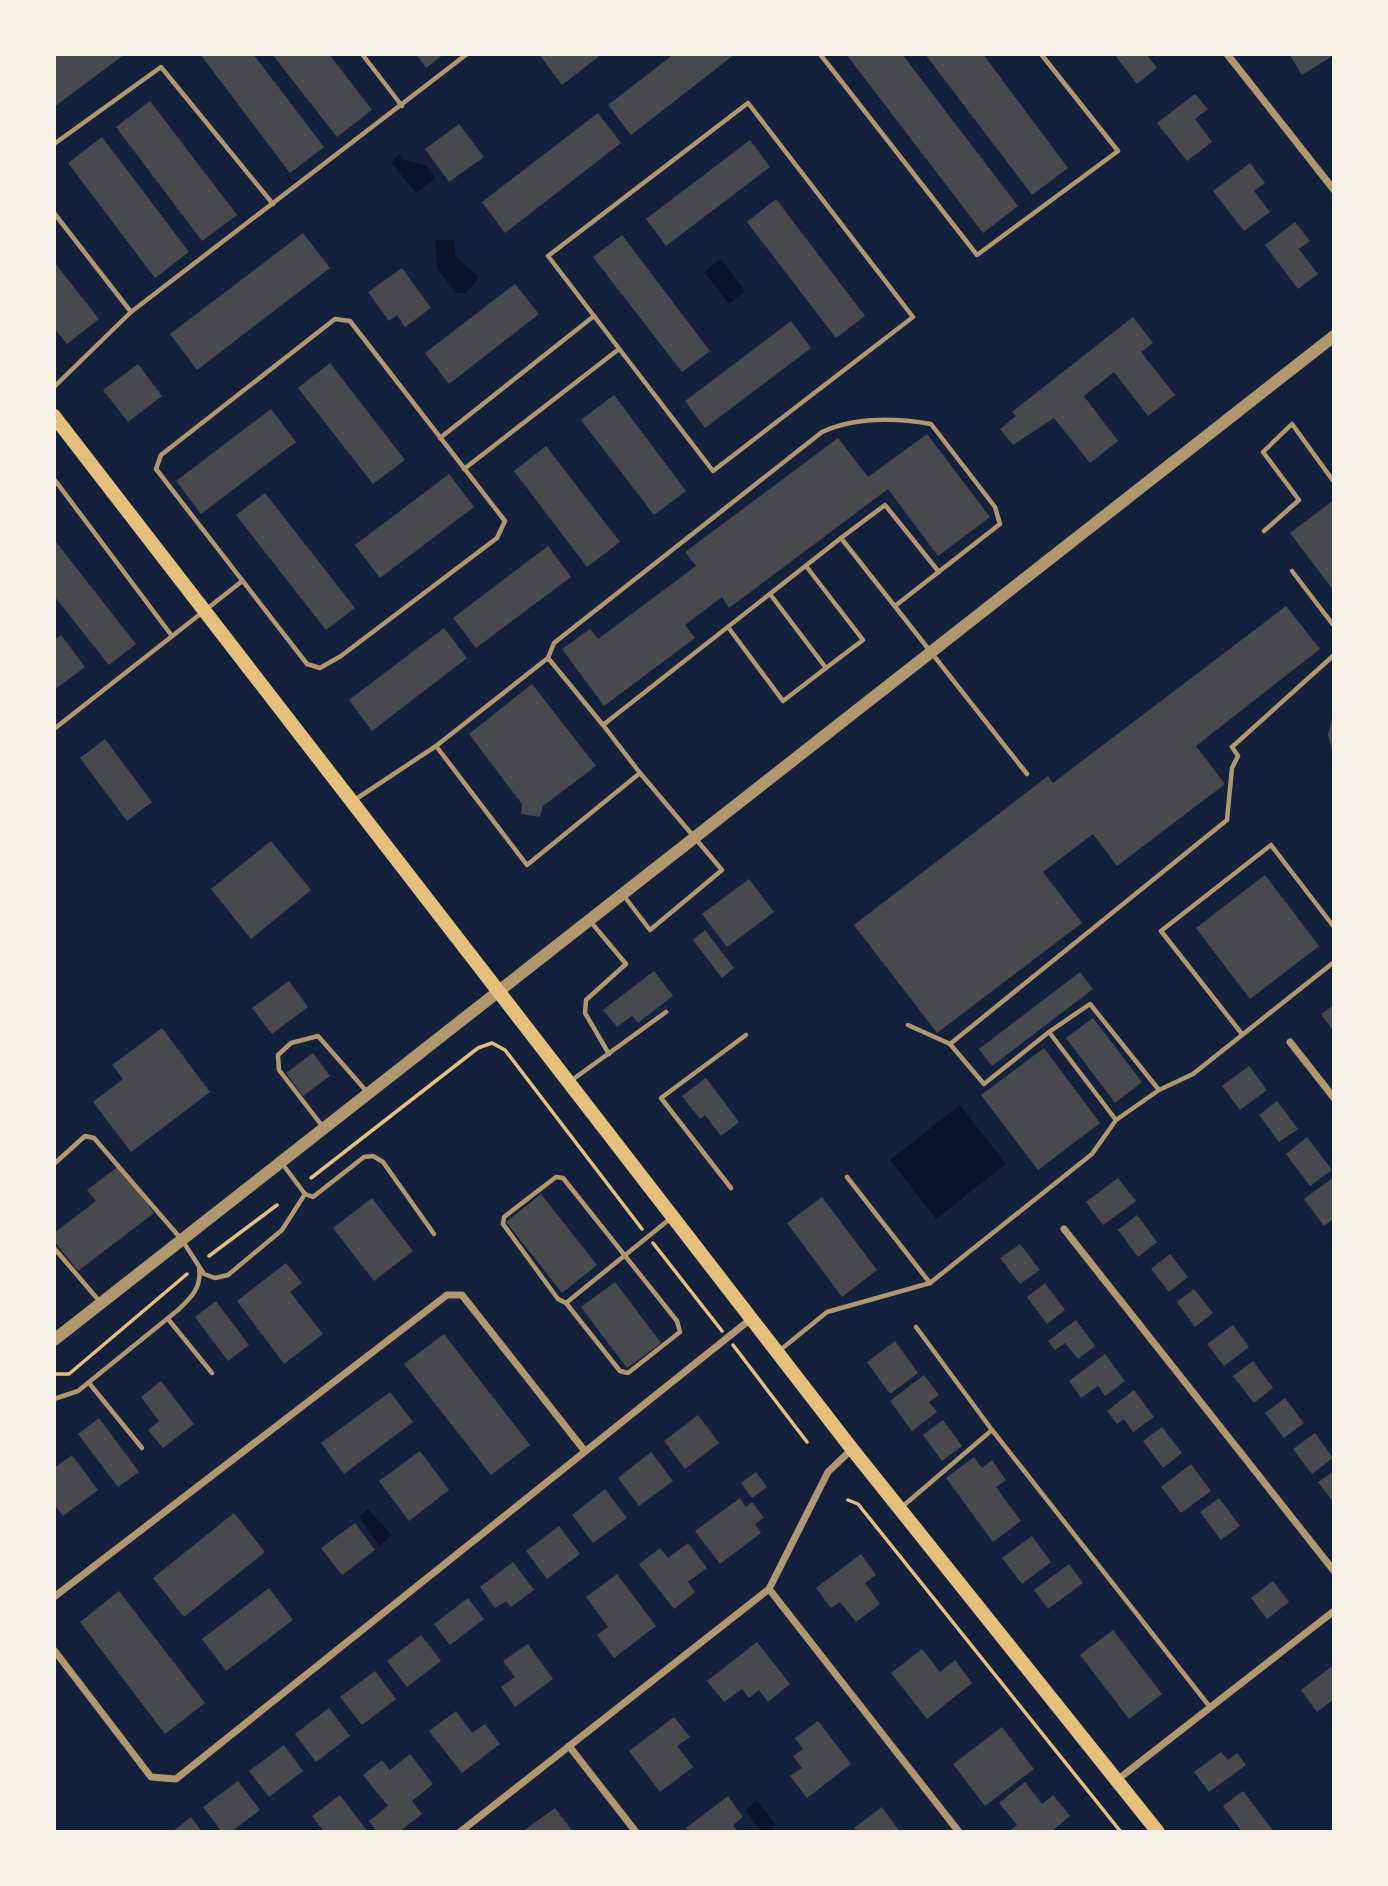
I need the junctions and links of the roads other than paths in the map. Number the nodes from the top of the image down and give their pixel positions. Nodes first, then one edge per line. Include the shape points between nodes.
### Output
1 (362, 54) edge
2 (467, 54) edge
3 (820, 54) edge
4 (1041, 54) edge
5 (1227, 54) edge
6 (402, 106) junction
7 (54, 144) edge
8 (1334, 190) edge
9 (273, 204) junction
10 (54, 213) edge
11 (131, 312) junction
12 (594, 316) junction
13 (1334, 336) edge
14 (619, 349) junction
15 (54, 387) edge
16 (56, 422) edge
17 (440, 438) junction
18 (464, 470) junction
19 (54, 479) edge
20 (1334, 482) edge
21 (1264, 531) dead end
22 (841, 538) junction
23 (806, 566) junction
24 (1292, 571) dead end
25 (939, 572) junction
26 (241, 582) junction
27 (770, 594) junction
28 (895, 606) junction
29 (205, 610) junction
30 (1334, 626) edge
31 (728, 627) junction
32 (172, 636) junction
33 (931, 651) junction
34 (1334, 655) edge
35 (548, 658) junction
36 (826, 668) junction
37 (603, 725) junction
38 (54, 729) edge
39 (436, 746) junction
40 (640, 773) junction
41 (1027, 774) dead end
42 (352, 801) junction
43 (697, 838) junction
44 (624, 895) junction
45 (590, 921) junction
46 (1334, 927) edge
47 (1334, 962) edge
48 (498, 993) junction
49 (666, 1012) dead end
50 (908, 1025) dead end
51 (1049, 1032) junction
52 (1242, 1034) junction
53 (746, 1035) dead end
54 (1290, 1042) dead end
55 (950, 1044) junction
56 (610, 1054) junction
57 (569, 1083) junction
58 (1159, 1090) junction
59 (369, 1094) junction
60 (1334, 1098) edge
61 (1116, 1120) junction
62 (324, 1128) junction
63 (281, 1162) junction
64 (54, 1164) edge
65 (847, 1177) dead end
66 (731, 1188) dead end
67 (305, 1194) junction
68 (673, 1216) junction
69 (1064, 1228) dead end
70 (434, 1234) dead end
71 (181, 1240) junction
72 (54, 1248) edge
73 (624, 1256) junction
74 (198, 1265) junction
75 (930, 1283) junction
76 (101, 1303) junction
77 (566, 1303) junction
78 (753, 1317) junction
79 (168, 1319) junction
80 (916, 1327) dead end
81 (54, 1340) edge
82 (778, 1351) junction
83 (212, 1373) dead end
84 (89, 1382) junction
85 (54, 1399) edge
86 (992, 1430) junction
87 (142, 1448) dead end
88 (852, 1449) junction
89 (584, 1450) junction
90 (900, 1509) junction
91 (1334, 1571) edge
92 (769, 1589) junction
93 (54, 1597) edge
94 (1334, 1611) edge
95 (54, 1650) edge
96 (1210, 1707) junction
97 (569, 1746) junction
98 (1117, 1780) junction
99 (460, 1832) edge
100 (636, 1832) edge
101 (959, 1832) edge
102 (1158, 1832) edge

1 - 6 lane
2 - 6 lane
3 - 4 lane via 977,256 1118,151
5 - 8 street
6 - 9 lane
7 - 9 lane via 161,67
9 - 11 lane
10 - 11 lane
11 - 15 lane
12 - 14 lane
12 - 14 lane via 548,256 748,103 913,317 713,471
12 - 17 lane
13 - 33 street
14 - 18 lane
16 - 29 main road
17 - 18 lane
17 - 26 lane via 350,321 335,319 161,455 156,470
18 - 26 lane via 505,521 497,538 320,668 307,664
19 - 32 lane
20 - 21 lane via 1292,424 1263,452 1299,500
22 - 23 lane
22 - 25 lane via 885,505
22 - 28 lane
23 - 27 lane
23 - 36 lane via 863,640
24 - 30 lane
25 - 28 lane
25 - 35 lane via 1000,524 995,507 931,424 904,419 840,423 822,432 554,643
26 - 29 lane
27 - 31 lane
27 - 36 lane
28 - 33 lane
29 - 32 lane
29 - 42 main road
31 - 36 lane via 783,701
31 - 37 lane
32 - 38 lane
33 - 41 lane
33 - 43 street
34 - 55 lane via 1232,747 1238,756 1232,768 1227,820
35 - 37 lane
35 - 39 lane
37 - 40 lane
39 - 40 lane via 527,865
39 - 42 lane
40 - 43 lane
42 - 48 main road
43 - 44 street
43 - 44 lane via 722,870 650,930
44 - 45 street
45 - 48 street
45 - 56 lane via 626,964 586,1000 585,1013 592,1030
46 - 52 lane via 1271,845 1161,931
47 - 52 lane
48 - 57 main road
48 - 59 street
49 - 56 lane
50 - 55 lane
51 - 55 lane via 984,1084
51 - 58 lane via 1090,1004
51 - 61 lane
52 - 58 lane via 1193,1074
53 - 66 lane via 661,1098
54 - 60 street
56 - 57 lane
57 - 68 main road
58 - 61 lane
59 - 62 street
59 - 62 lane via 318,1036 291,1043 278,1055 279,1070
61 - 75 lane via 1093,1154
62 - 63 street
63 - 67 lane
63 - 71 street
64 - 71 lane via 85,1136 94,1138
65 - 75 lane
67 - 70 lane via 313,1197 364,1157 373,1156 383,1162
67 - 74 lane via 286,1225 228,1275 215,1278 204,1274
68 - 73 lane
68 - 78 main road
69 - 91 street
71 - 74 lane
71 - 76 street
72 - 76 lane
73 - 77 lane
73 - 77 lane via 677,1321 680,1332 628,1373 620,1371
73 - 77 lane via 563,1178 556,1177 504,1217 506,1232 558,1299
74 - 79 lane via 201,1280
75 - 82 lane via 827,1312
76 - 81 street
78 - 82 main road
78 - 89 street
79 - 83 lane
79 - 84 lane
80 - 86 lane
82 - 88 main road
84 - 85 lane
84 - 87 lane
86 - 90 lane
86 - 96 lane
88 - 90 main road
88 - 92 street via 828,1472
89 - 93 street via 462,1295 447,1295
89 - 95 street via 176,1779 151,1777
90 - 98 main road
92 - 97 street
92 - 101 street
94 - 96 street
96 - 98 street
97 - 99 street
97 - 100 street
98 - 102 main road

